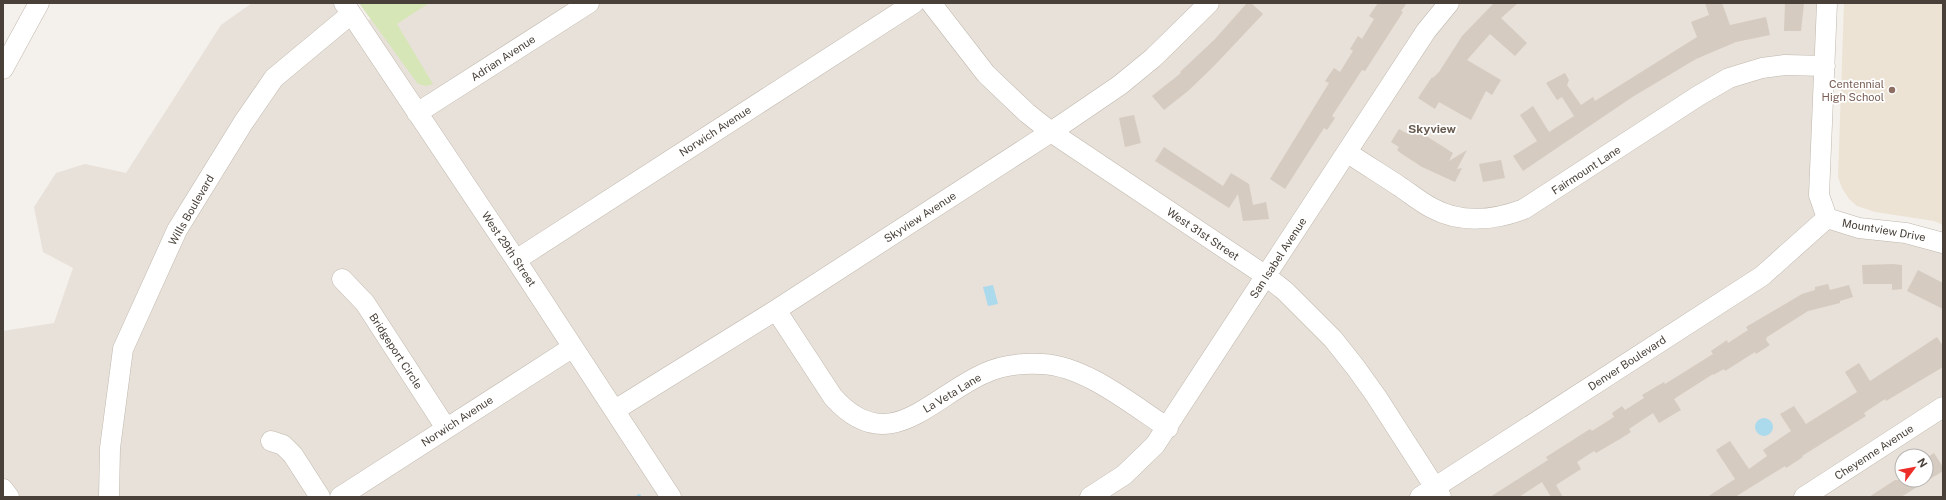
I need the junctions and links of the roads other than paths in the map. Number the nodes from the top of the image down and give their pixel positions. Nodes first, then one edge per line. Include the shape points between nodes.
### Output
1 (38, 3) edge
2 (589, 3) edge
3 (914, 3) edge
4 (931, 3) edge
5 (1209, 3) edge
6 (1449, 3) edge
7 (1827, 3) edge
8 (347, 8) edge
9 (1826, 66) junction
10 (3, 68) edge
11 (417, 113) junction
12 (1051, 132) junction
13 (1348, 153) junction
14 (1826, 218) junction
15 (1943, 243) edge
16 (516, 260) junction
17 (1266, 276) junction
18 (342, 279) dead end
19 (776, 310) junction
20 (573, 347) junction
21 (1943, 407) edge
22 (615, 410) junction
23 (446, 428) junction
24 (1168, 428) junction
25 (271, 441) dead end
26 (3, 489) edge
27 (1432, 494) edge
28 (9, 497) edge
29 (109, 497) edge
30 (320, 497) edge
31 (340, 497) edge
32 (671, 497) edge
33 (1090, 497) edge
34 (1804, 497) edge

1 - 10 street
2 - 11 street, Adrian Avenue
3 - 16 street, Norwich Avenue
4 - 12 street, West 31st Street via 986,74
5 - 12 street, Skyview Avenue via 1187,26 1120,85
6 - 13 street, San Isabel Avenue via 1426,31
7 - 9 street, Mountview Drive
8 - 11 street, West 29th Street
8 - 29 street, Wills Boulevard via 274,78 177,230 123,348 110,448
9 - 13 street, Fairmount Lane via 1785,65 1762,68 1729,78 1524,209 1492,218 1454,216 1433,209
9 - 14 street, Mountview Drive via 1819,195
11 - 16 street, West 29th Street
12 - 17 street, West 31st Street
12 - 19 street, Skyview Avenue
13 - 17 street, San Isabel Avenue
14 - 15 street, Mountview Drive via 1859,228 1906,233
14 - 27 street, Denver Boulevard via 1762,276
16 - 20 street, West 29th Street
17 - 24 street, San Isabel Avenue
17 - 27 street, West 31st Street via 1294,299 1333,339 1376,396
18 - 23 street, Bridgeport Circle via 365,303
19 - 22 street, Skyview Avenue
19 - 24 street, La Veta Lane via 833,397 843,409 856,418 888,424 903,421 984,373 1023,364 1037,364 1063,368 1086,376
20 - 22 street, West 29th Street
20 - 23 street, Norwich Avenue
21 - 34 street, Cheyenne Avenue
22 - 32 street, West 29th Street
23 - 31 street, Norwich Avenue
24 - 33 street, San Isabel Avenue via 1141,460 1124,475
25 - 30 street via 283,446 293,455
26 - 28 street

